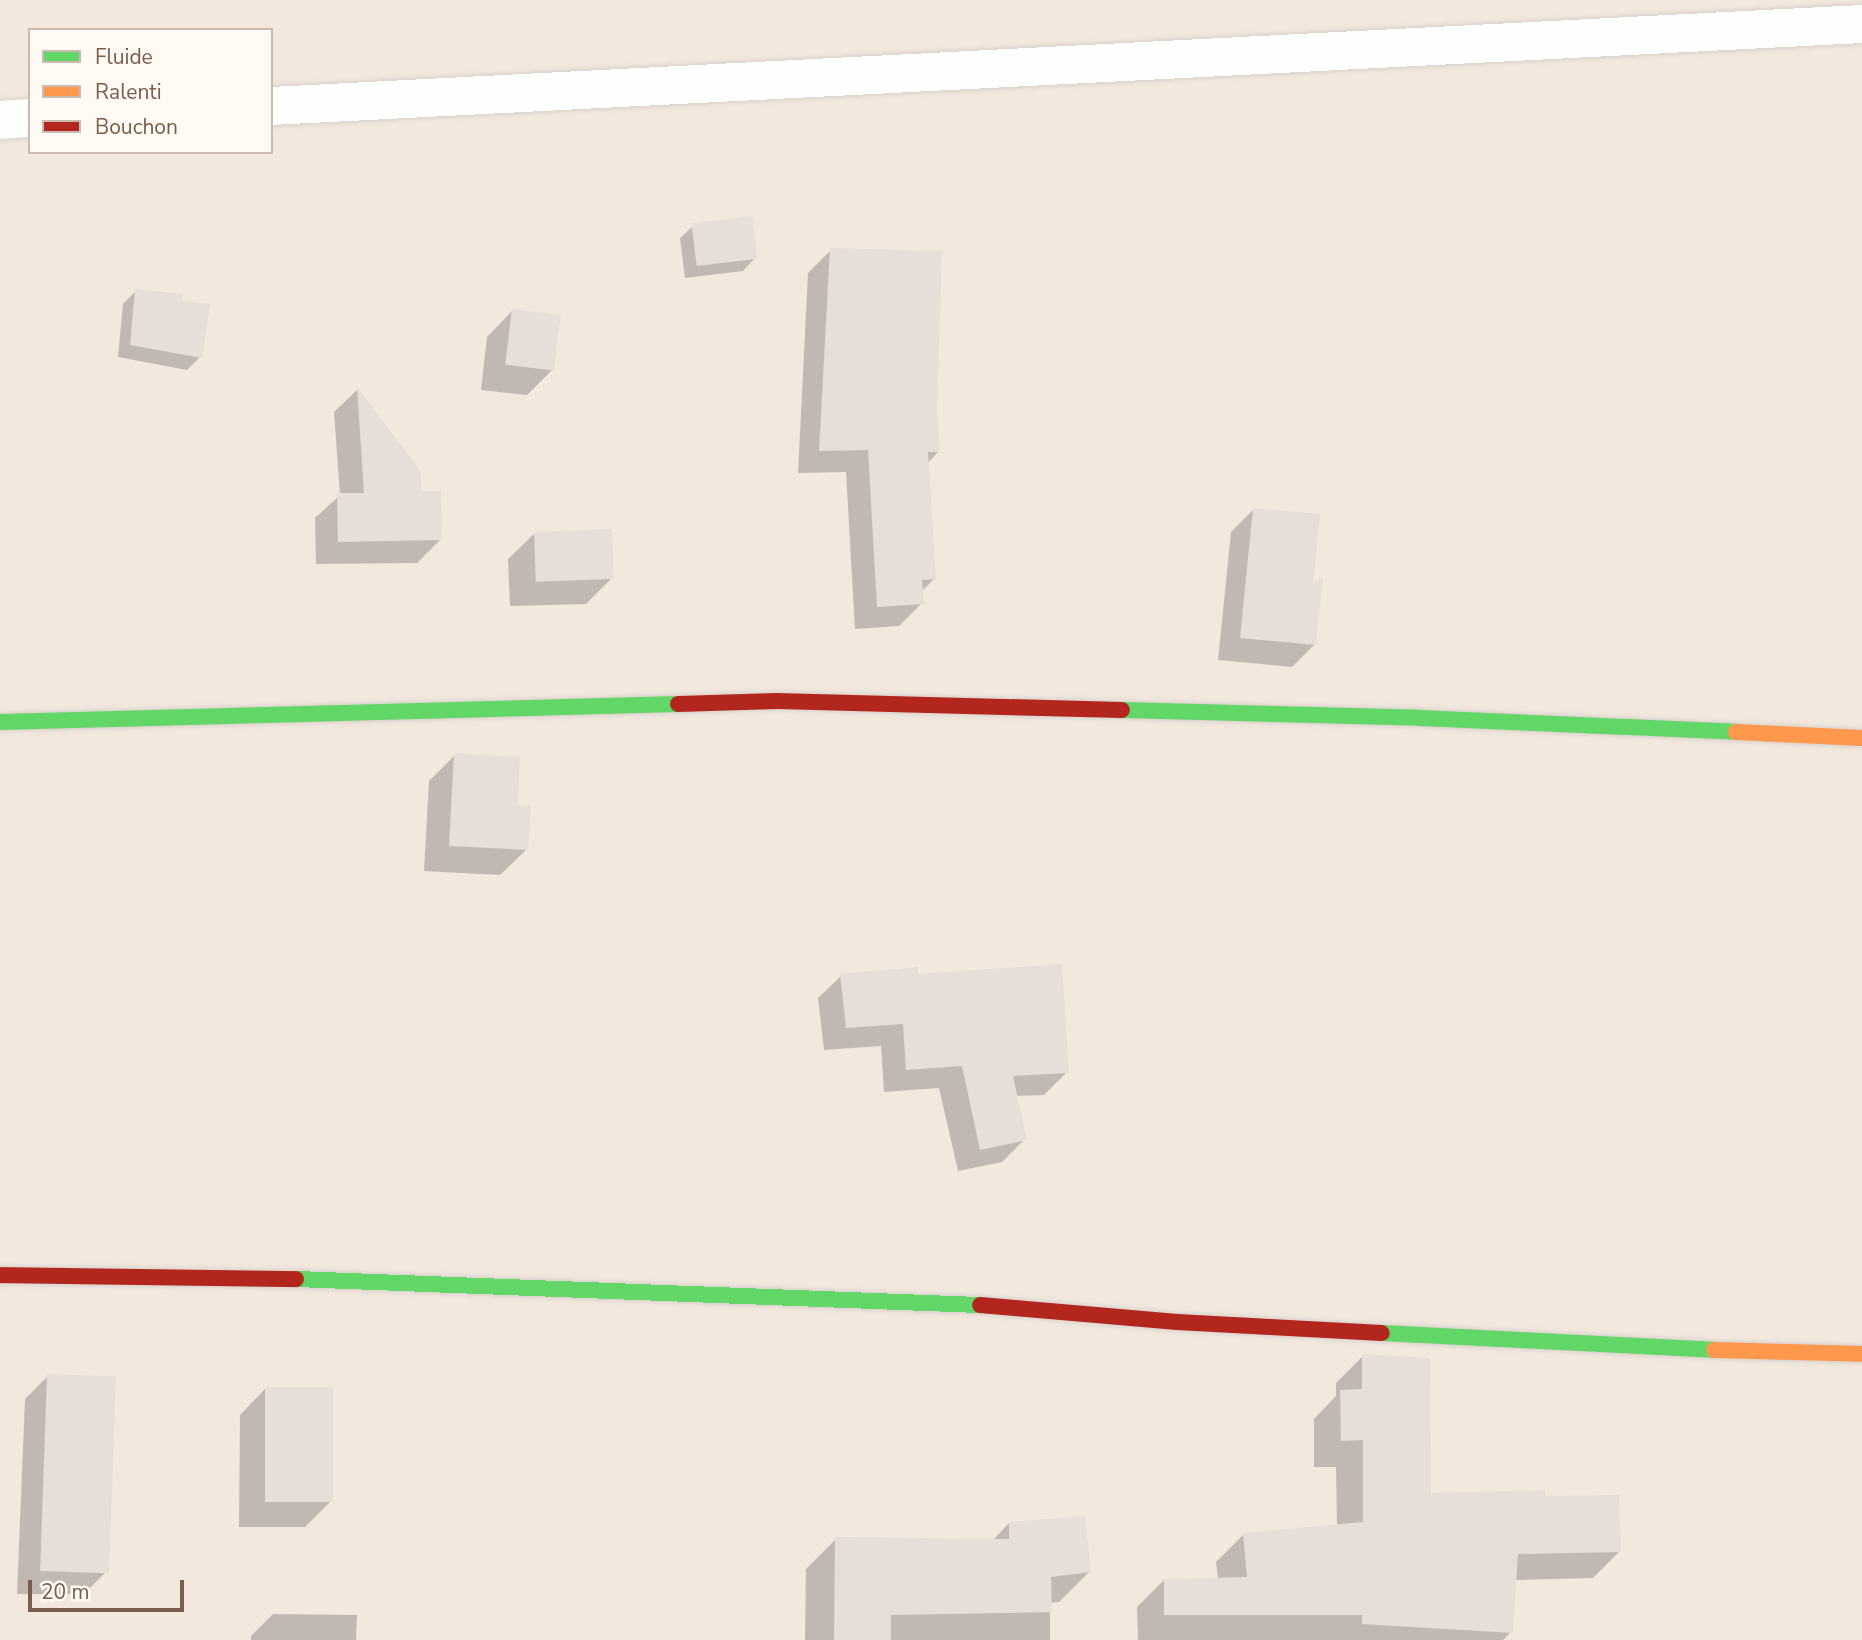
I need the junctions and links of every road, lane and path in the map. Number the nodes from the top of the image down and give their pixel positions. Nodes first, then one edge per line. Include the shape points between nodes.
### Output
1 (1862, 24) edge
2 (273, 106) edge
3 (28, 118) edge
4 (0, 120) edge
5 (0, 722) edge
6 (1862, 738) edge
7 (0, 1275) edge
8 (1862, 1354) edge

1 - 2 street
3 - 4 street
5 - 6 street via 777,701 1432,718
7 - 8 street via 206,1276 970,1304 1177,1322 1619,1347

